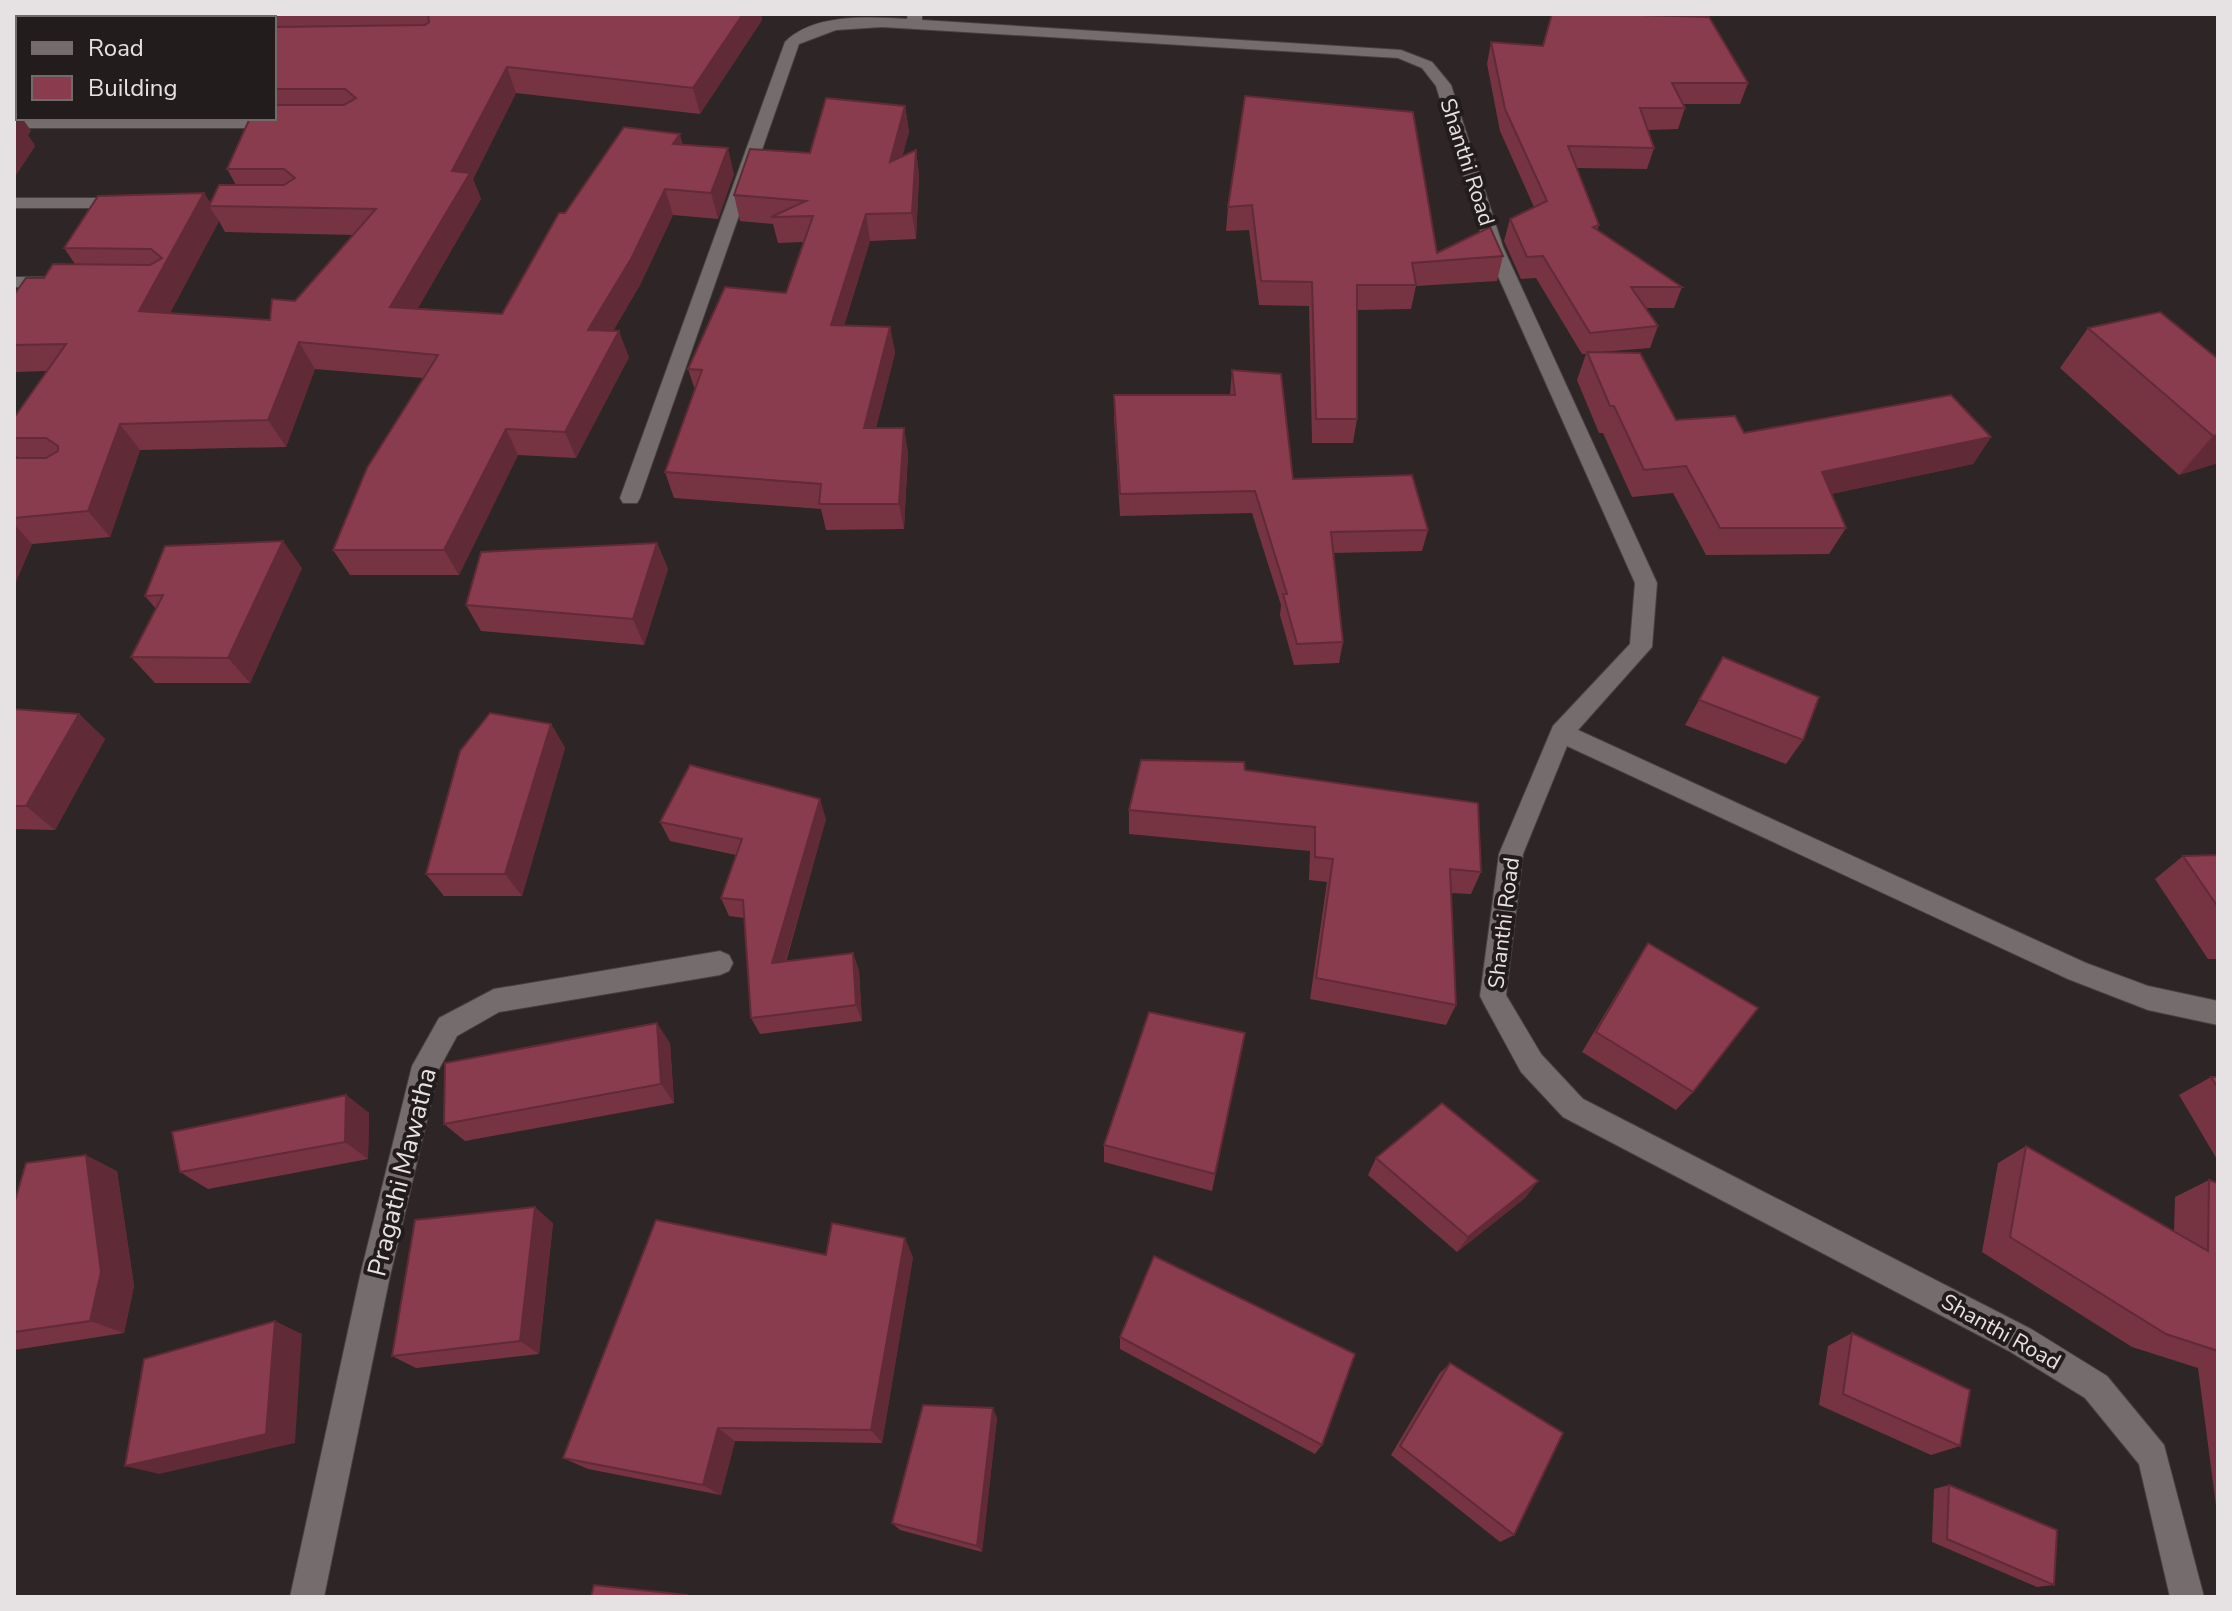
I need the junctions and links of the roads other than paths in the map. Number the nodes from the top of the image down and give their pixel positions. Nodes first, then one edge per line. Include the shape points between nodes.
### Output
1 (914, 19) edge
2 (14, 123) edge
3 (295, 123) edge
4 (14, 203) edge
5 (140, 203) edge
6 (14, 282) edge
7 (76, 282) edge
8 (630, 498) dead end
9 (1561, 733) junction
10 (720, 963) dead end
11 (2218, 1013) edge
12 (307, 1597) edge
13 (2187, 1597) edge

1 - 8 street, Shanthi Road via 833,23 792,42
1 - 9 street, Shanthi Road via 1401,54 1427,65 1443,85 1494,247 1646,583 1641,647
2 - 3 street
4 - 5 street
6 - 7 street
9 - 11 street via 2077,971 2148,998
9 - 13 street, Shanthi Road via 1511,854 1493,996 1531,1063 1573,1108 2020,1340 2096,1387 2153,1456
10 - 12 street, Pragathi Mawatha via 494,1001 448,1027 426,1066

